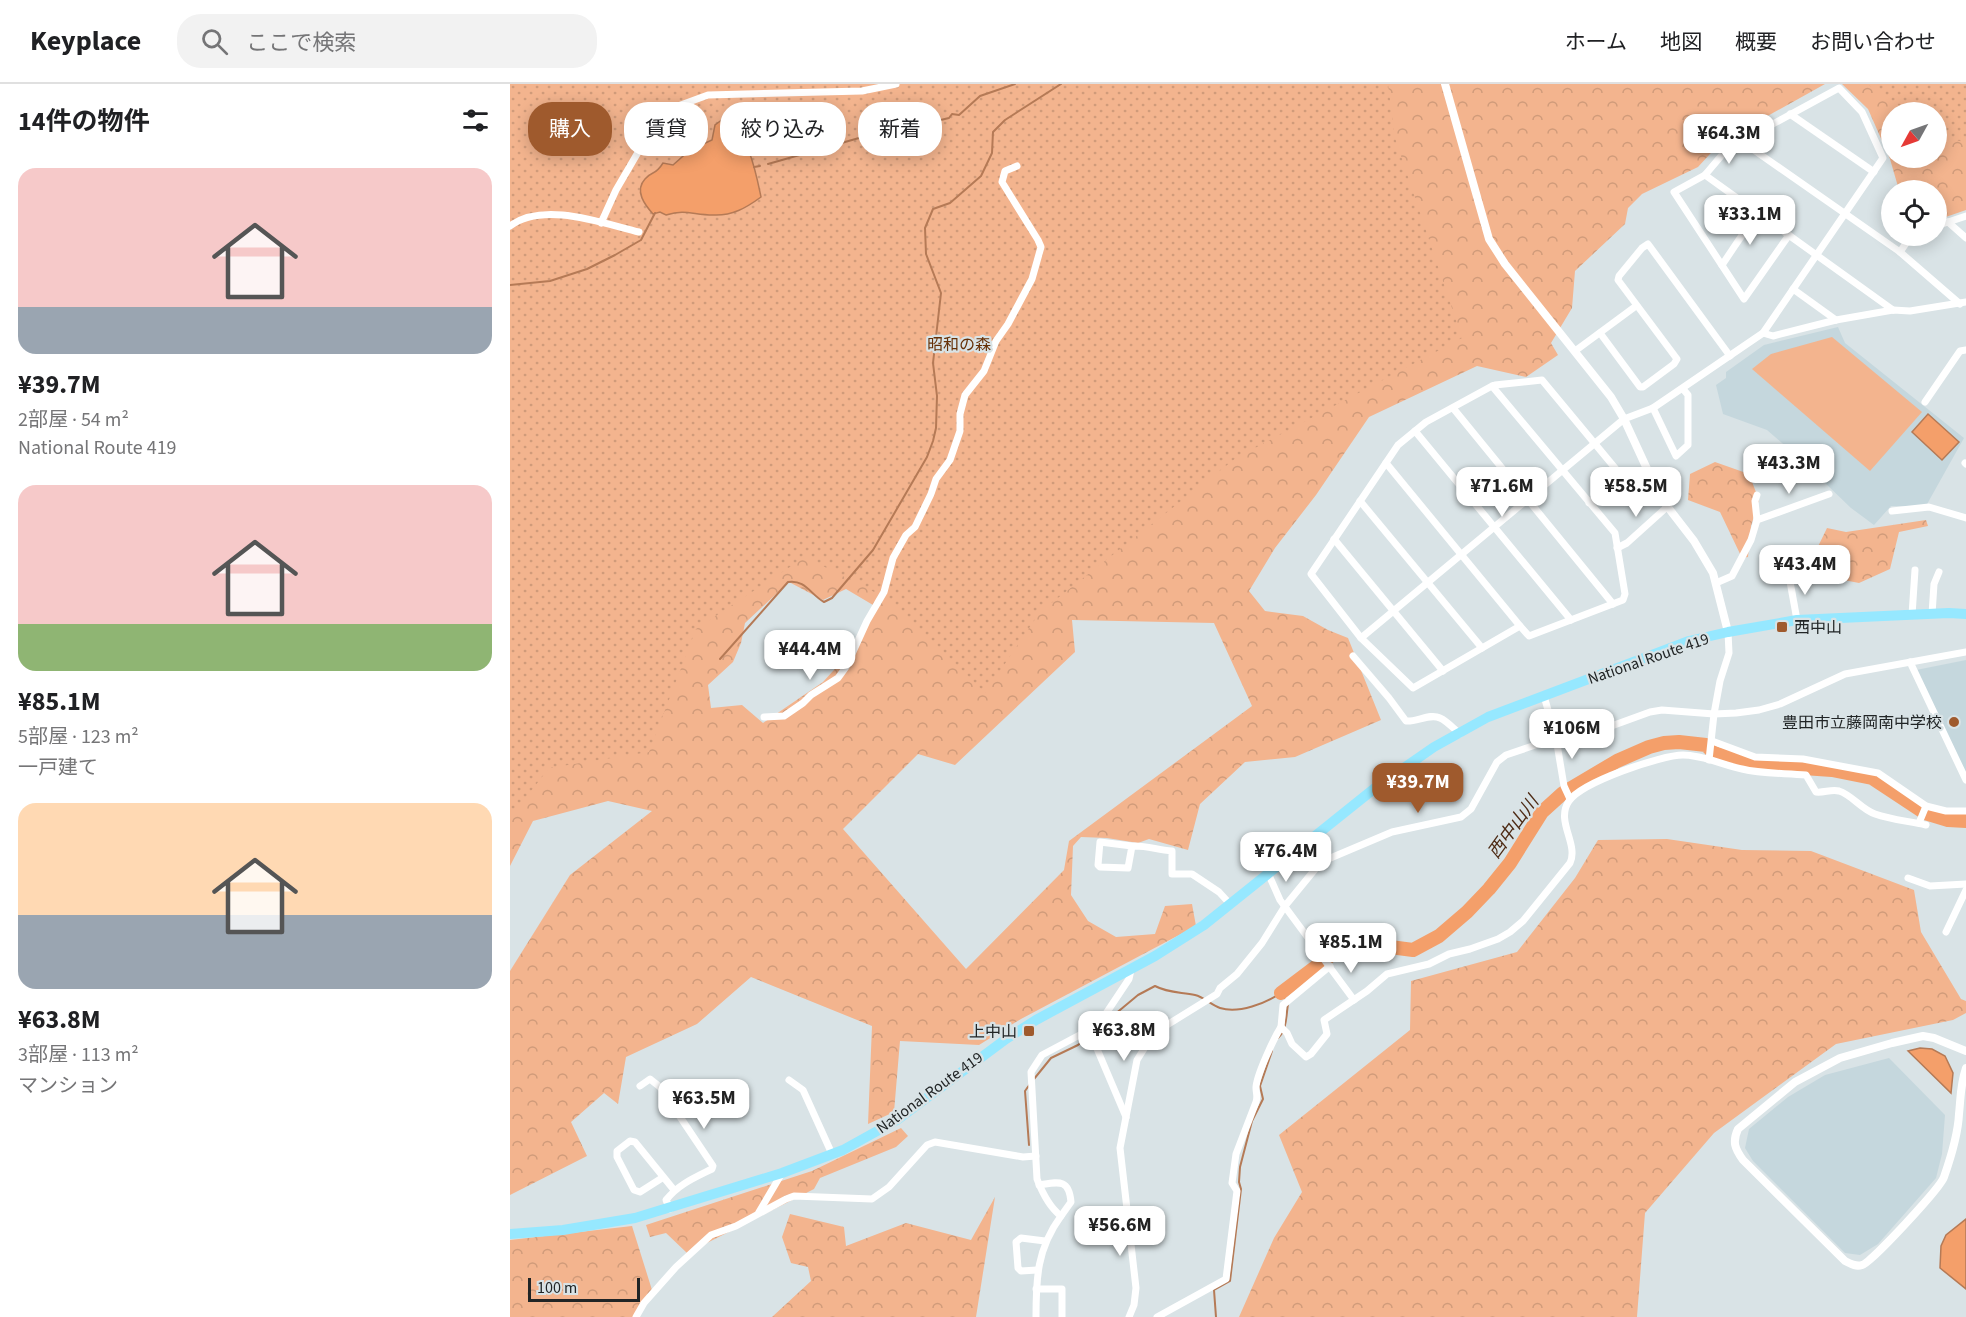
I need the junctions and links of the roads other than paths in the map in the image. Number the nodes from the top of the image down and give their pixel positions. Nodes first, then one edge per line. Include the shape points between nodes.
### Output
1 (896, 84) edge
2 (1445, 84) edge
3 (1790, 114) junction
4 (1741, 141) junction
5 (1017, 166) dead end
6 (1874, 172) junction
7 (1705, 175) junction
8 (1757, 213) junction
9 (1845, 213) junction
10 (1966, 216) edge
11 (1947, 222) joint
12 (601, 223) junction
13 (510, 226) edge
14 (639, 232) dead end
15 (1789, 235) junction
16 (1966, 238) edge
17 (1904, 246) edge
18 (1900, 252) junction
19 (1817, 255) junction
20 (1722, 265) junction
21 (1793, 290) junction
22 (1963, 303) edge
23 (1636, 306) junction
24 (1893, 310) junction
25 (1836, 320) junction
26 (1600, 333) junction
27 (1763, 333) junction
28 (1966, 350) edge
29 (1575, 351) junction
30 (1730, 356) junction
31 (1492, 387) junction
32 (1683, 389) junction
33 (1925, 402) dead end
34 (1453, 408) junction
35 (1653, 408) junction
36 (1624, 419) junction
37 (1415, 431) junction
38 (1595, 442) junction
39 (1386, 463) junction
40 (1561, 471) junction
41 (1829, 494) dead end
42 (1757, 495) dead end
43 (1528, 499) junction
44 (1360, 501) junction
45 (1589, 503) junction
46 (1667, 507) junction
47 (1892, 512) dead end
48 (1966, 518) edge
49 (1757, 520) junction
50 (1494, 527) junction
51 (1334, 539) junction
52 (1617, 548) junction
53 (1462, 554) junction
54 (1915, 570) dead end
55 (1939, 572) dead end
56 (1789, 576) dead end
57 (1429, 582) junction
58 (1716, 583) junction
59 (1613, 604) junction
60 (1394, 611) junction
61 (1932, 614) junction
62 (1966, 614) edge
63 (1912, 615) junction
64 (1571, 620) junction
65 (1797, 620) junction
66 (1520, 626) junction
67 (1728, 632) junction
68 (1361, 638) junction
69 (1482, 648) junction
70 (1966, 652) edge
71 (1353, 656) dead end
72 (1910, 662) junction
73 (1443, 670) junction
74 (1544, 696) junction
75 (1714, 714) junction
76 (764, 717) dead end
77 (1460, 734) junction
78 (1556, 738) junction
79 (1711, 743) junction
80 (1709, 760) junction
81 (1966, 780) edge
82 (1569, 798) junction
83 (1926, 807) junction
84 (1966, 811) edge
85 (1132, 846) junction
86 (1268, 873) junction
87 (1908, 878) dead end
88 (1966, 884) edge
89 (1966, 890) edge
90 (1230, 904) junction
91 (1285, 906) junction
92 (1946, 932) dead end
93 (1329, 965) junction
94 (1131, 970) junction
95 (1354, 1000) junction
96 (1281, 1027) junction
97 (1089, 1030) junction
98 (1966, 1051) edge
99 (1966, 1068) edge
100 (789, 1080) dead end
101 (640, 1086) dead end
102 (1126, 1117) junction
103 (832, 1154) junction
104 (1036, 1156) junction
105 (782, 1173) junction
106 (662, 1178) junction
107 (1039, 1185) junction
108 (674, 1190) junction
109 (670, 1209) junction
110 (758, 1214) junction
111 (1061, 1216) junction
112 (510, 1234) edge
113 (1046, 1241) junction
114 (1037, 1270) junction
115 (1036, 1289) junction
116 (636, 1317) edge
117 (1035, 1317) edge
118 (1062, 1317) edge
119 (1129, 1317) edge
120 (1157, 1317) edge

1 - 12 street via 862,91 708,95 678,106 654,125
2 - 29 street via 1488,239
3 - 4 street
3 - 6 street
3 - 6 street via 1839,88 1862,112 1883,158
4 - 7 street via 1727,149
4 - 9 street
5 - 76 street via 1005,171 1002,182 1041,246 1039,258 984,371 965,395 960,431 950,460 936,478 915,526 893,558 884,592 838,678 784,716
6 - 9 street
7 - 8 street
7 - 20 street via 1674,192
8 - 15 street
8 - 20 street
9 - 18 street
9 - 19 street
10 - 11 street
11 - 16 street
12 - 13 street via 543,214
12 - 14 street
15 - 19 street
15 - 20 street via 1744,298
17 - 18 street
18 - 22 street
19 - 21 street
19 - 24 street
21 - 25 street
21 - 27 street
22 - 24 street
23 - 26 street
23 - 26 street via 1677,359 1667,370 1640,387
23 - 30 street via 1618,280 1648,244
24 - 25 street
25 - 27 street via 1773,336
26 - 29 street
27 - 30 street
28 - 33 street via 1960,351
29 - 36 street
30 - 32 street
31 - 34 street
31 - 38 street via 1542,380
31 - 40 street
32 - 35 street
32 - 35 street via 1688,395 1688,445 1676,456
34 - 37 street
34 - 43 street
35 - 36 street
36 - 38 street
36 - 46 street
37 - 39 street via 1398,444
37 - 50 street
38 - 40 street
38 - 45 street via 1620,477
39 - 44 street
39 - 53 street
40 - 43 street
40 - 45 street
41 - 49 street
42 - 49 street
43 - 50 street
43 - 59 street
44 - 51 street
44 - 57 street
45 - 52 street via 1615,533
46 - 52 street
46 - 58 street via 1694,541
47 - 48 street via 1929,507
49 - 58 street via 1732,576
50 - 53 street
50 - 64 street
51 - 60 street
51 - 68 street via 1311,574
52 - 59 street via 1625,594 1623,600
53 - 57 street
53 - 66 street
54 - 63 street
55 - 61 street
56 - 65 street
57 - 60 street
57 - 69 street
58 - 67 street
59 - 64 street
60 - 68 street
60 - 73 street
61 - 62 highway, National Route 419
61 - 63 highway, National Route 419
63 - 65 highway, National Route 419
64 - 66 street via 1529,636
65 - 67 highway, National Route 419
66 - 69 street
67 - 74 highway, National Route 419 via 1689,641
67 - 75 street via 1730,653
68 - 73 street via 1413,688
69 - 73 street
70 - 72 street
71 - 77 street via 1406,721 1440,717
72 - 75 street via 1845,674 1759,710
72 - 81 street
74 - 77 highway, National Route 419 via 1488,717
74 - 78 street
75 - 78 street via 1662,710 1595,732
75 - 79 street
77 - 86 highway, National Route 419 via 1375,788
78 - 82 street
78 - 91 street via 1506,755 1497,762 1471,809 1461,818 1392,832 1321,862
79 - 80 street
79 - 83 street via 1755,757 1803,759 1878,773
80 - 82 street via 1685,755 1653,761 1592,783
80 - 83 street via 1743,770 1806,775 1816,792 1842,793 1859,806 1895,820 1922,823
82 - 95 street via 1564,821 1572,857 1523,921 1498,939 1429,964 1387,974
83 - 84 street
85 - 85 street via 1128,868 1098,865 1100,842
85 - 90 street via 1172,851 1172,873 1192,874
86 - 90 highway, National Route 419
86 - 91 street
87 - 88 street via 1930,886
89 - 92 street
90 - 94 highway, National Route 419 via 1204,925
91 - 93 street
91 - 102 street via 1262,943 1217,994 1149,1038 1137,1060
93 - 95 street
93 - 96 street via 1283,1005
94 - 97 street via 1115,1002
94 - 103 highway, National Route 419 via 1006,1039 897,1120
95 - 96 street via 1324,1020 1327,1034 1306,1057
96 - 120 street via 1256,1086 1258,1097 1236,1154 1232,1183 1237,1191 1226,1279
97 - 102 street
97 - 104 street via 1042,1055 1031,1072
98 - 99 street via 1923,1036 1840,1058 1795,1082 1738,1129 1735,1146 1743,1160 1845,1261 1852,1266 1863,1265 1943,1181 1957,1130 1959,1092
100 - 103 street via 803,1090
101 - 108 street via 650,1079 660,1087 713,1167
102 - 119 street via 1120,1148 1136,1288
103 - 105 highway, National Route 419
104 - 107 street
104 - 110 street via 930,1143 872,1199 794,1196
105 - 109 highway, National Route 419
105 - 110 street
106 - 106 street via 635,1142 630,1141 617,1151 634,1190 640,1192
106 - 108 street
107 - 111 street
107 - 111 street via 1058,1182 1068,1187 1071,1202
108 - 109 street via 666,1200
109 - 112 highway, National Route 419 via 625,1221
110 - 116 street via 711,1235 676,1267
111 - 113 street
113 - 114 street
113 - 114 street via 1021,1238 1016,1242 1018,1268
114 - 115 street
115 - 117 street
115 - 118 street via 1062,1290

